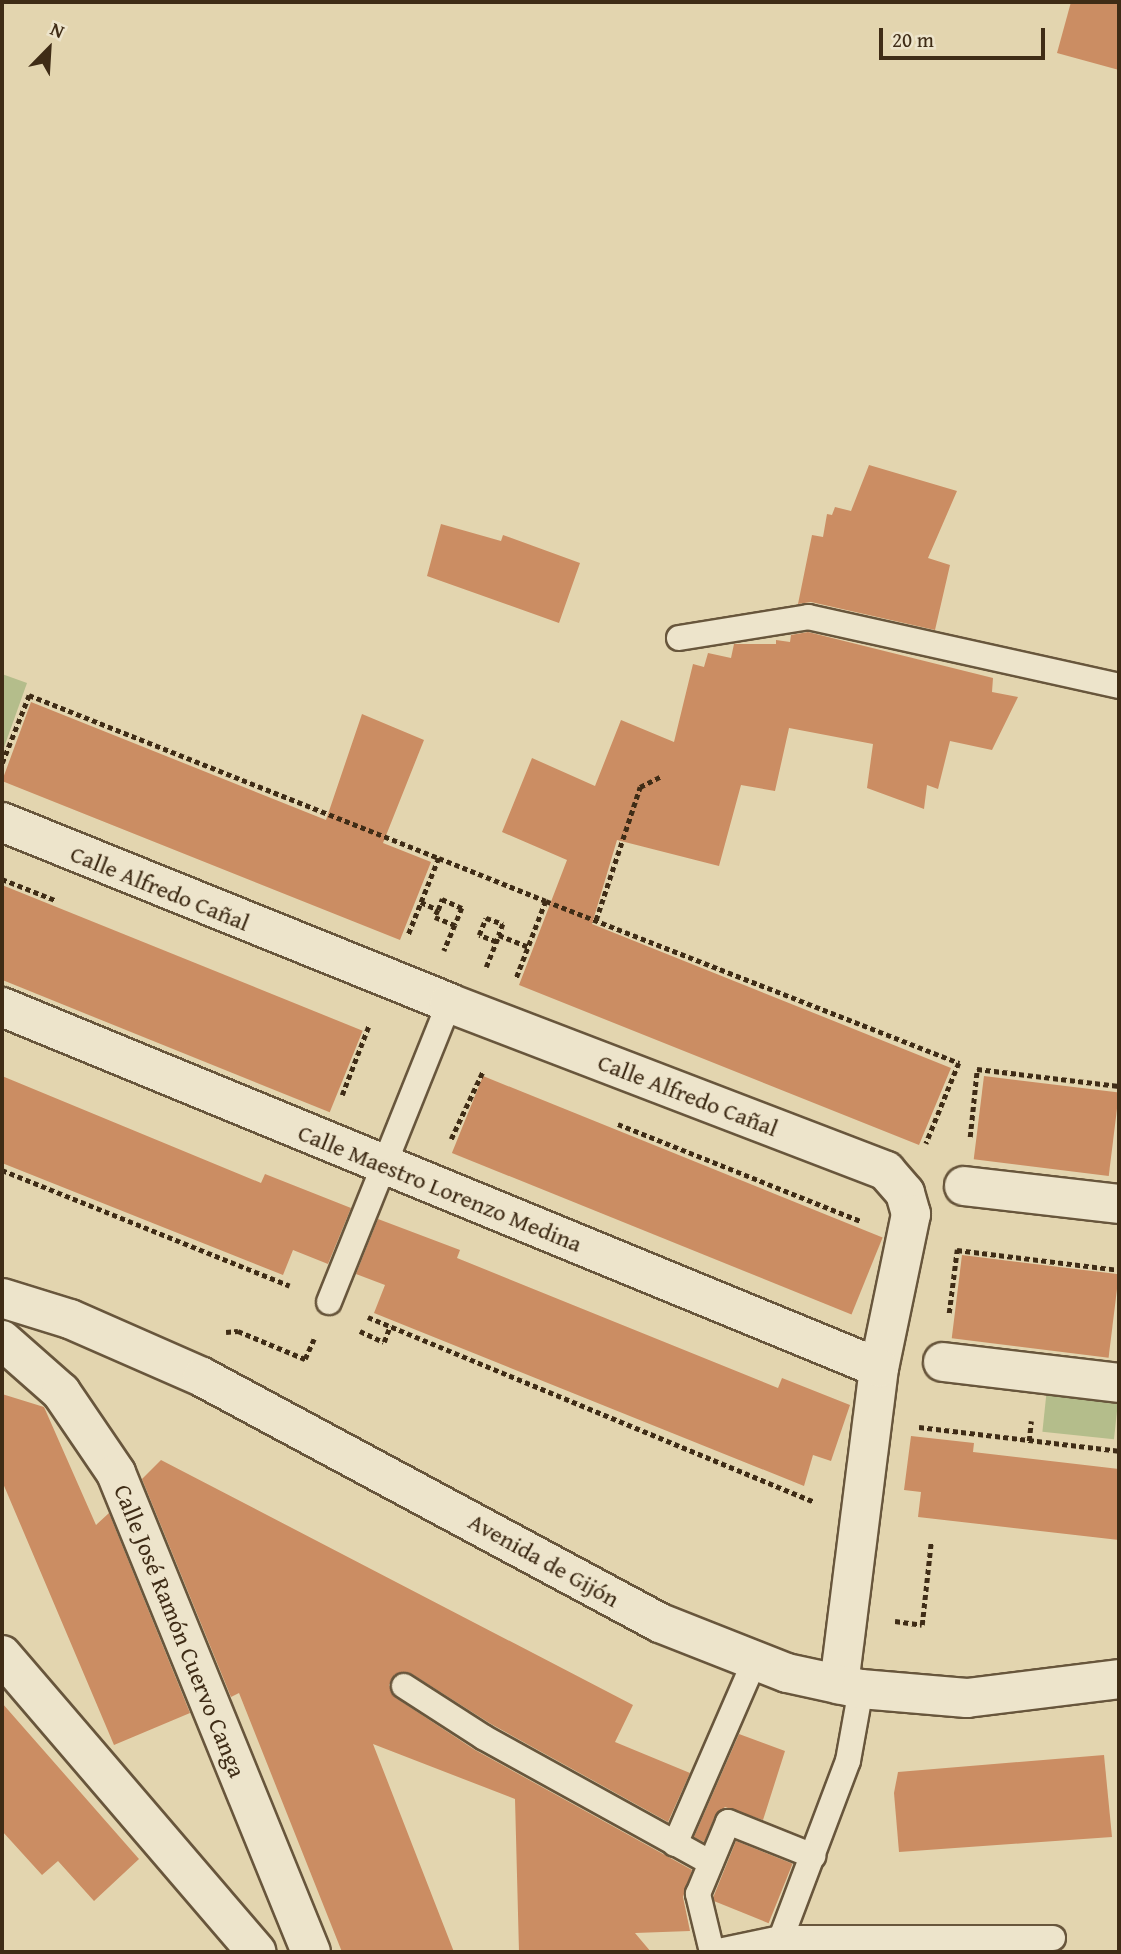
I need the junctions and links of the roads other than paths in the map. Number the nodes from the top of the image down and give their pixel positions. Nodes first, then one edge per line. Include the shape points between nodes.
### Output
1 (679, 638) dead end
2 (1119, 686) edge
3 (2, 822) edge
4 (438, 998) junction
5 (2, 1007) edge
6 (385, 1167) junction
7 (964, 1185) road end
8 (1119, 1204) edge
9 (2, 1297) edge
10 (329, 1302) road end
11 (2, 1340) edge
12 (943, 1362) road end
13 (879, 1368) junction
14 (1119, 1383) edge
15 (2, 1655) edge
16 (755, 1660) junction
17 (1119, 1679) edge
18 (404, 1686) dead end
19 (850, 1687) junction
20 (676, 1844) junction
21 (813, 1856) junction
22 (711, 1863) junction
23 (781, 1938) junction
24 (1053, 1938) dead end
25 (836, 1945) edge
26 (257, 1952) edge
27 (311, 1952) edge
28 (713, 1952) edge

1 - 2 lane via 808,617
3 - 4 street, Calle Alfredo Cañal
4 - 6 lane
4 - 13 street, Calle Alfredo Cañal via 896,1182 911,1214
5 - 6 street, Calle Maestro Lorenzo Medina
6 - 10 lane
6 - 13 street, Calle Maestro Lorenzo Medina
7 - 8 street
9 - 16 street, Avenida de Gijón via 70,1319 202,1377 660,1623
11 - 27 street, Calle José Ramón Cuervo Canga via 61,1392 116,1473
12 - 14 street
13 - 19 street
15 - 26 street
16 - 19 street, Avenida de Gijón
16 - 20 lane
17 - 19 street, Avenida de Gijón via 967,1698
18 - 20 lane via 483,1737
19 - 21 lane via 848,1761
20 - 22 lane
21 - 22 lane via 728,1822
21 - 23 lane
22 - 28 lane via 698,1894
23 - 25 lane
23 - 28 lane
24 - 25 lane

